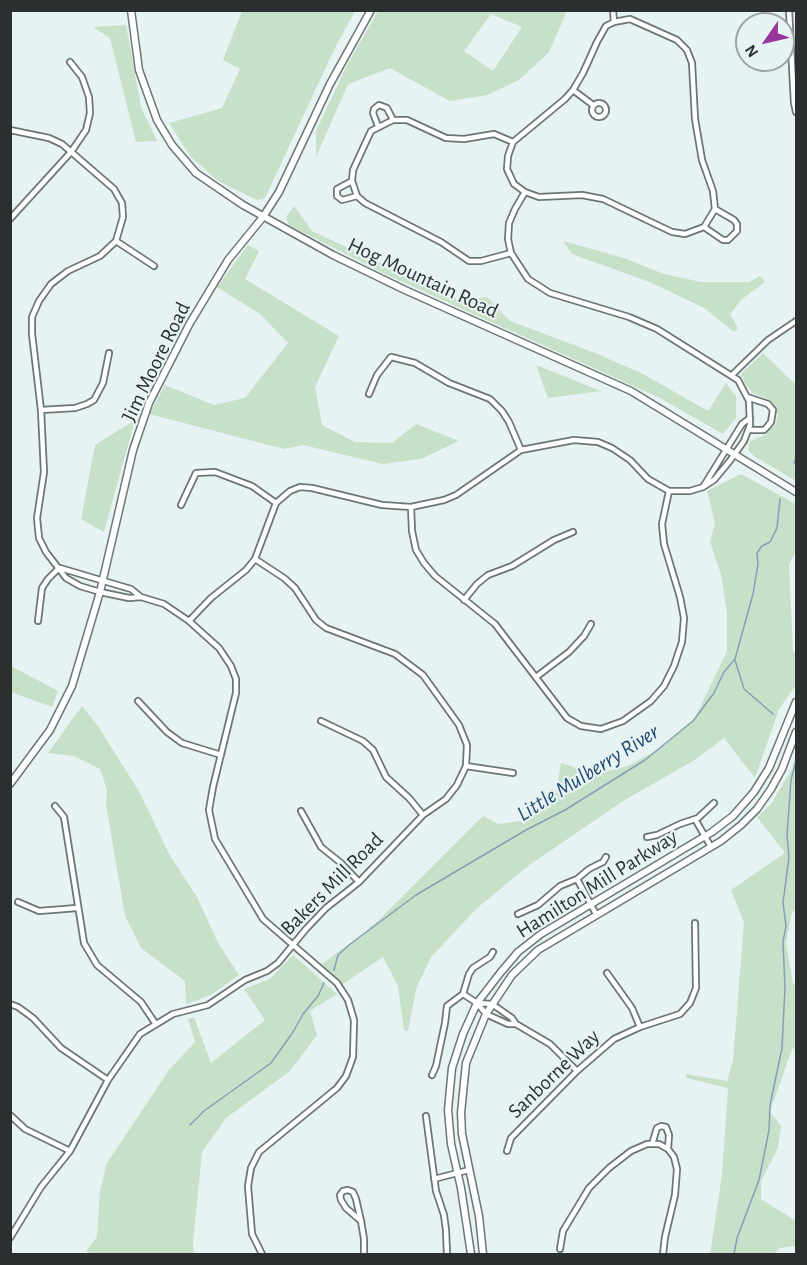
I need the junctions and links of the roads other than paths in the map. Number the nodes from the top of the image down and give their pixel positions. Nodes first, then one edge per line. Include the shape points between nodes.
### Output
1 (131, 10) edge
2 (371, 10) edge
3 (613, 10) edge
4 (629, 10) edge
5 (630, 19) junction
6 (614, 22) junction
7 (70, 62) dead end
8 (795, 72) edge
9 (573, 90) junction
10 (593, 105) dead end
11 (796, 112) edge
12 (393, 120) junction
13 (378, 126) junction
14 (10, 130) edge
15 (513, 142) junction
16 (71, 152) junction
17 (352, 181) junction
18 (525, 192) junction
19 (357, 196) junction
20 (715, 208) junction
21 (263, 217) junction
22 (10, 219) edge
23 (704, 227) junction
24 (116, 242) junction
25 (512, 253) junction
26 (154, 266) dead end
27 (796, 321) edge
28 (109, 353) dead end
29 (732, 375) junction
30 (369, 394) dead end
31 (747, 397) junction
32 (41, 410) junction
33 (750, 418) junction
34 (749, 430) junction
35 (726, 448) junction
36 (521, 450) junction
37 (735, 454) junction
38 (703, 488) junction
39 (669, 491) junction
40 (796, 492) edge
41 (276, 502) junction
42 (181, 505) dead end
43 (411, 507) junction
44 (573, 532) dead end
45 (255, 559) junction
46 (59, 568) junction
47 (102, 580) junction
48 (100, 592) junction
49 (141, 597) junction
50 (464, 600) junction
51 (38, 621) dead end
52 (189, 621) junction
53 (591, 624) dead end
54 (536, 677) junction
55 (138, 700) dead end
56 (796, 702) edge
57 (321, 722) dead end
58 (796, 732) edge
59 (221, 755) junction
60 (466, 766) junction
61 (513, 773) dead end
62 (10, 784) edge
63 (714, 803) dead end
64 (55, 806) dead end
65 (301, 812) dead end
66 (423, 815) junction
67 (694, 819) junction
68 (705, 836) junction
69 (647, 837) dead end
70 (711, 847) junction
71 (606, 857) dead end
72 (578, 879) junction
73 (358, 882) junction
74 (18, 902) dead end
75 (590, 904) junction
76 (77, 908) junction
77 (518, 914) dead end
78 (596, 914) junction
79 (695, 923) dead end
80 (292, 946) junction
81 (493, 952) dead end
82 (607, 974) dead end
83 (462, 994) junction
84 (477, 1003) junction
85 (10, 1004) edge
86 (492, 1004) junction
87 (486, 1014) junction
88 (155, 1023) junction
89 (516, 1024) junction
90 (640, 1027) junction
91 (577, 1071) junction
92 (432, 1074) dead end
93 (108, 1080) junction
94 (10, 1115) edge
95 (426, 1116) dead end
96 (652, 1144) junction
97 (668, 1149) junction
98 (70, 1151) junction
99 (507, 1151) dead end
100 (469, 1170) junction
101 (457, 1173) junction
102 (434, 1179) junction
103 (362, 1221) junction
104 (10, 1238) edge
105 (560, 1249) dead end
106 (262, 1254) edge
107 (364, 1254) edge
108 (447, 1254) edge
109 (471, 1254) edge
110 (483, 1254) edge
111 (663, 1254) edge

1 - 21 street, Hog Mountain Road via 145,92 172,146 196,173
2 - 21 street, Jim Moore Road
3 - 6 street
4 - 5 street
5 - 6 street
5 - 20 street via 677,40 687,50 692,63 702,160
6 - 9 street via 606,27
7 - 16 street via 82,77 90,113 86,130
8 - 11 street
9 - 10 street
9 - 15 street
12 - 13 street
12 - 13 street via 387,108 376,106 373,113
12 - 15 street via 406,120 446,138 494,134
13 - 17 street via 371,131
14 - 16 street via 49,138
15 - 18 street via 507,169 514,184
16 - 22 street
16 - 24 street via 114,189 122,203 123,217
17 - 19 street
17 - 19 street via 337,189 337,196 342,200
18 - 23 street via 539,197 582,195 603,199 672,232 685,234
18 - 25 street via 509,224
19 - 25 street via 469,261
20 - 23 street
20 - 23 street via 734,220 737,231 723,240
21 - 35 street, Hog Mountain Road via 405,290 632,391
21 - 47 street, Jim Moore Road via 228,260 149,403 133,450
24 - 26 street
24 - 32 street via 100,256 51,284 39,301 32,317 32,334
25 - 29 street via 528,279 550,293 657,329
27 - 29 street via 768,340
28 - 32 street via 103,383 94,400 75,408
29 - 31 street
30 - 36 street via 391,357 414,363 449,383 490,399 509,422
31 - 33 street
31 - 34 street via 768,404 773,410 771,422 764,430
32 - 46 street via 44,472 37,518 39,538
33 - 34 street
33 - 35 street
34 - 37 street
35 - 37 street, Hog Mountain Road
35 - 38 street
36 - 39 street via 574,440 598,442 630,460 648,479
36 - 43 street via 456,495
37 - 38 street
37 - 40 street, Hog Mountain Road
38 - 39 street
39 - 54 street via 662,524 664,544 684,618 682,642 664,686 651,701 601,729 581,726 567,717
41 - 42 street via 252,486 215,472 196,473
41 - 43 street via 300,487 382,505
41 - 45 street
43 - 50 street via 416,550 435,576
44 - 50 street via 488,575
45 - 52 street
45 - 60 street via 295,588 316,620 326,628 394,654 423,675 459,725 466,745
46 - 47 street
46 - 48 street via 66,578
46 - 51 street via 42,588
47 - 48 street, Jim Moore Road
47 - 49 street via 131,589
48 - 49 street
48 - 62 street, Jim Moore Road via 72,686 50,730
49 - 52 street via 164,603
50 - 54 street via 495,624
52 - 59 street via 219,648 236,679
53 - 54 street via 569,652
55 - 59 street via 166,732 182,743
56 - 68 street, Hamilton Mill Parkway via 769,768 754,792 733,816
57 - 66 street via 374,750 387,777
58 - 70 street, Hamilton Mill Parkway via 782,769 757,809
59 - 80 street via 209,810 215,839 255,908
60 - 61 street
60 - 66 street, Bakers Mill Road via 446,799
63 - 67 street
64 - 76 street via 64,818
65 - 73 street via 321,847
66 - 73 street, Bakers Mill Road
67 - 68 street
67 - 69 street
68 - 70 street
68 - 75 street, Hamilton Mill Parkway
70 - 78 street, Hamilton Mill Parkway
71 - 72 street
72 - 75 street
72 - 77 street via 560,886 538,905
73 - 80 street, Bakers Mill Road via 326,908
74 - 76 street via 39,911
75 - 78 street
75 - 84 street, Hamilton Mill Parkway via 518,952
76 - 88 street via 84,943 97,965 141,1002
78 - 86 street, Hamilton Mill Parkway via 538,950 512,975
79 - 90 street, Sanborne Way via 696,988 690,1003 680,1014
80 - 88 street, Bakers Mill Road via 267,971 245,980 208,1005
80 - 106 street via 343,992 354,1020 355,1042 346,1076 337,1088 259,1152 251,1168 248,1186 252,1234
81 - 83 street via 469,974
82 - 90 street via 632,1008
83 - 84 street
83 - 92 street via 447,1006
84 - 86 street
84 - 87 street
84 - 101 street, Hamilton Mill Parkway via 452,1068 448,1110
85 - 93 street via 33,1018 61,1048
86 - 87 street, Hamilton Mill Parkway
86 - 89 street
87 - 89 street
87 - 100 street, Hamilton Mill Parkway via 463,1080 460,1113
88 - 93 street, Bakers Mill Road via 141,1034
89 - 91 street via 550,1044
90 - 91 street, Sanborne Way via 614,1039
91 - 99 street, Sanborne Way via 511,1138
93 - 98 street, Bakers Mill Road
94 - 98 street via 25,1129
95 - 102 street
96 - 97 street
96 - 97 street via 657,1128 666,1127
96 - 105 street via 631,1151 589,1188 563,1231
97 - 111 street via 677,1169
98 - 104 street, Bakers Mill Road via 41,1187
100 - 101 street
100 - 110 street, Hamilton Mill Parkway
101 - 102 street
101 - 109 street, Hamilton Mill Parkway
102 - 108 street via 445,1222
103 - 103 street via 353,1192 343,1191 340,1200
103 - 107 street

